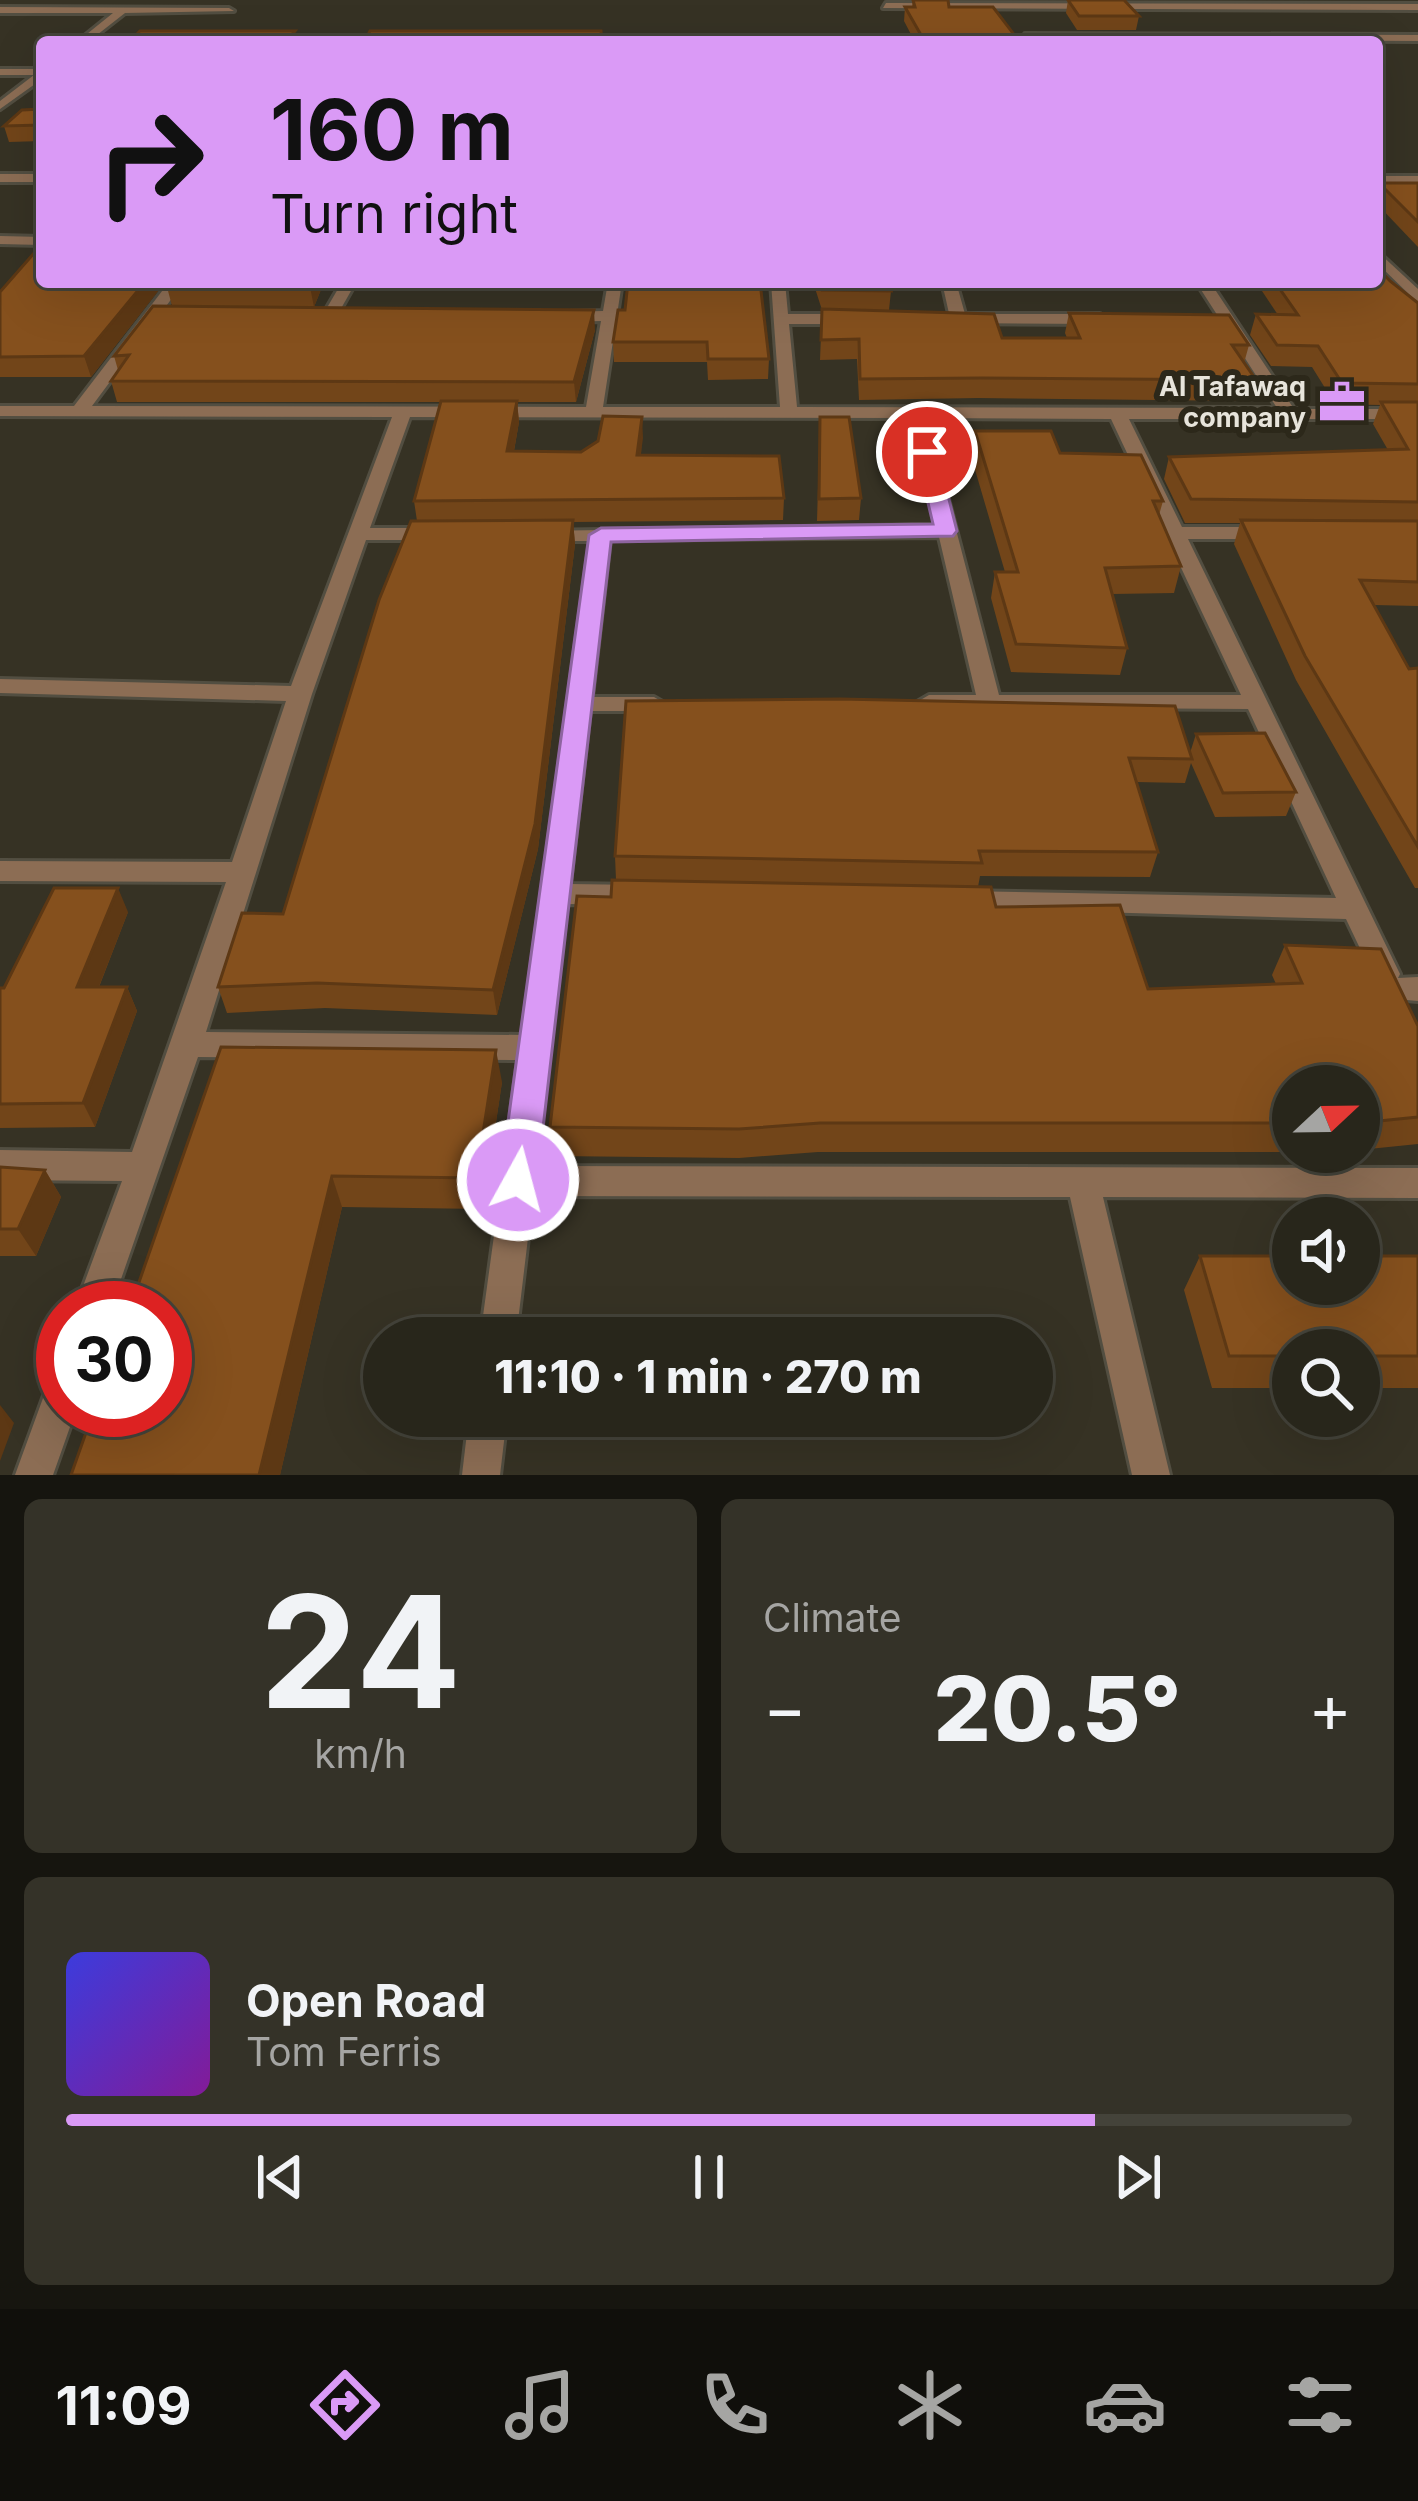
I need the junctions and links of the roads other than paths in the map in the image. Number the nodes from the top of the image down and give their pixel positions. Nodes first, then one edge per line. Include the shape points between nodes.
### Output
1 (240, 0) edge
2 (885, 3) edge
3 (1001, 3) edge
4 (1113, 3) edge
5 (1225, 3) edge
6 (1330, 3) edge
7 (1418, 7) edge
8 (0, 10) edge
9 (122, 10) junction
10 (229, 11) junction
11 (1348, 17) dead end
12 (214, 25) edge
13 (1362, 28) dead end
14 (90, 36) edge
15 (898, 36) edge
16 (1023, 36) edge
17 (1373, 36) edge
18 (1383, 38) edge
19 (1418, 38) edge
20 (0, 72) edge
21 (36, 73) edge
22 (36, 78) edge
23 (0, 106) edge
24 (0, 118) edge
25 (21, 118) edge
26 (0, 166) edge
27 (36, 166) edge
28 (1383, 167) edge
29 (1418, 167) edge
30 (0, 178) edge
31 (36, 178) edge
32 (1383, 180) edge
33 (1418, 180) edge
34 (0, 240) edge
35 (36, 243) edge
36 (36, 252) edge
37 (1383, 261) edge
38 (28, 263) edge
39 (172, 288) edge
40 (346, 288) edge
41 (614, 288) edge
42 (778, 288) edge
43 (950, 288) edge
44 (1207, 288) edge
45 (1418, 298) edge
46 (151, 316) junction
47 (173, 316) edge
48 (609, 316) junction
49 (539, 317) edge
50 (307, 318) edge
51 (329, 318) junction
52 (352, 318) edge
53 (958, 318) junction
54 (781, 319) junction
55 (869, 319) edge
56 (935, 319) edge
57 (1115, 319) edge
58 (1205, 320) edge
59 (1228, 320) junction
60 (0, 411) edge
61 (79, 411) junction
62 (403, 412) junction
63 (594, 412) junction
64 (789, 413) junction
65 (917, 413) junction
66 (1118, 414) junction
67 (1289, 414) junction
68 (1418, 414) edge
69 (945, 531) junction
70 (1175, 533) junction
71 (1293, 533) edge
72 (362, 534) junction
73 (458, 534) edge
74 (529, 535) edge
75 (601, 535) junction
76 (0, 686) edge
77 (300, 694) junction
78 (989, 701) junction
79 (898, 702) edge
80 (1256, 702) junction
81 (579, 704) junction
82 (670, 704) edge
83 (0, 871) edge
84 (240, 872) junction
85 (555, 893) junction
86 (673, 896) edge
87 (931, 901) edge
88 (1355, 908) junction
89 (1404, 995) edge
90 (187, 1044) junction
91 (535, 1048) junction
92 (0, 1165) edge
93 (142, 1166) junction
94 (518, 1180) junction
95 (1418, 1183) edge
96 (1083, 1184) junction
97 (102, 1281) edge
98 (501, 1317) edge
99 (47, 1437) edge
100 (486, 1437) edge
101 (34, 1475) edge
102 (481, 1475) edge
103 (1151, 1475) edge

1 - 10 street
2 - 3 street
2 - 15 street
3 - 4 street
3 - 16 street
4 - 5 street
5 - 6 street
6 - 7 street
6 - 11 street
8 - 9 street
9 - 10 street
9 - 14 street
10 - 12 street
13 - 17 street
18 - 19 street
20 - 21 street
22 - 23 street
24 - 25 street
26 - 27 street
28 - 29 street
30 - 31 street
32 - 33 street
34 - 35 street
36 - 38 street
37 - 45 street
39 - 46 street
40 - 51 street
41 - 48 street
42 - 54 street
43 - 53 street
44 - 59 street
46 - 47 street
46 - 61 street
48 - 49 street
48 - 63 street
50 - 51 street
51 - 52 street
53 - 56 street
53 - 57 street
54 - 55 street
54 - 64 street
58 - 59 street
59 - 67 street
60 - 61 street
61 - 62 street
62 - 63 street
62 - 72 street
63 - 64 street
64 - 65 street
65 - 66 street
65 - 69 street
66 - 67 street
66 - 70 street
67 - 68 street
69 - 75 street
69 - 78 street
70 - 71 street
70 - 80 street
72 - 73 street
72 - 77 street
74 - 75 street
75 - 81 street
76 - 77 street
77 - 84 street
78 - 79 street
78 - 80 street
80 - 88 street
81 - 82 street
81 - 85 street
83 - 84 street
84 - 90 street
85 - 86 street
85 - 91 street
87 - 88 street
88 - 89 street
90 - 91 street
90 - 93 street
91 - 94 street
92 - 93 street
93 - 97 street
94 - 96 street
94 - 98 street
95 - 96 street
96 - 103 street
99 - 101 street
100 - 102 street

